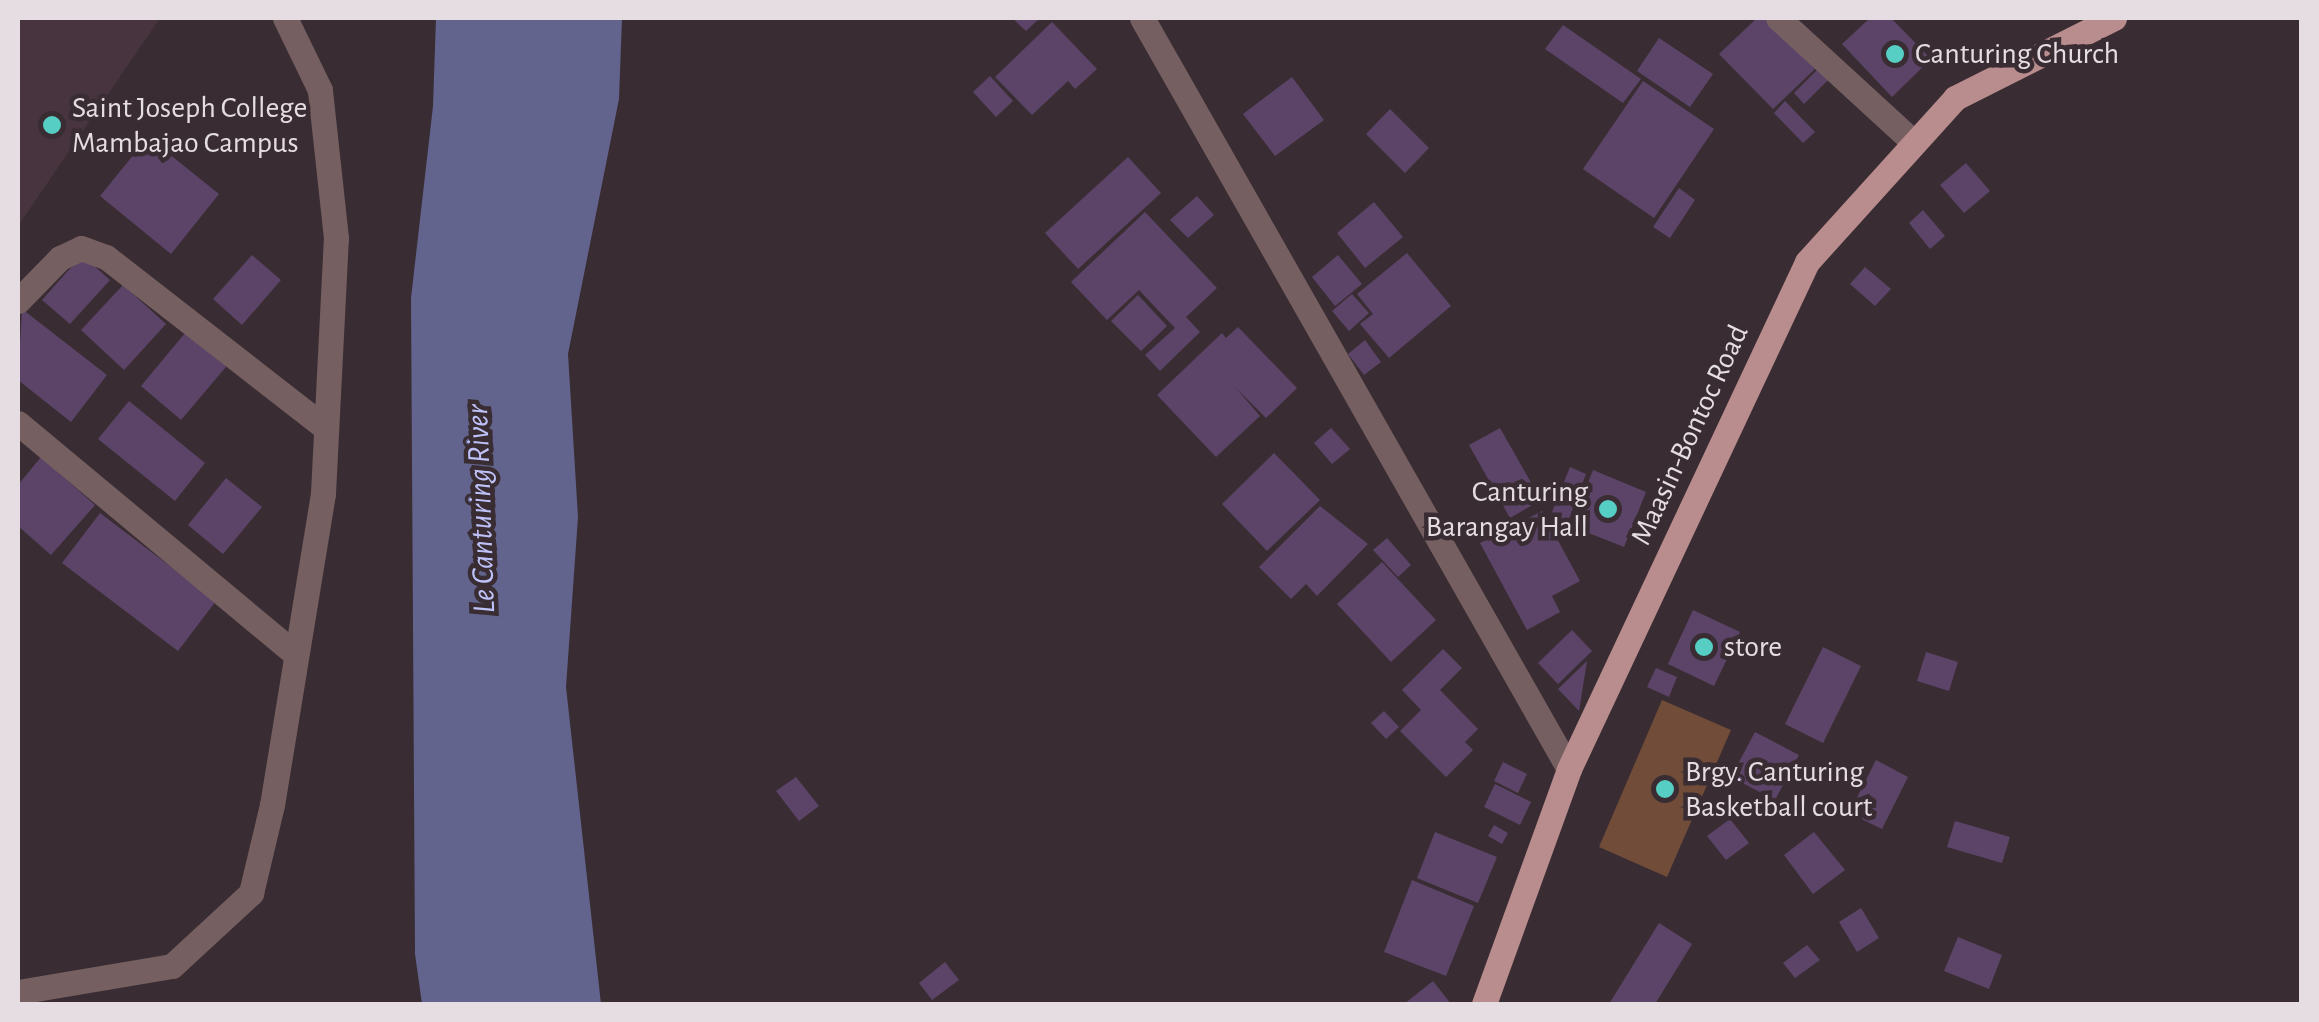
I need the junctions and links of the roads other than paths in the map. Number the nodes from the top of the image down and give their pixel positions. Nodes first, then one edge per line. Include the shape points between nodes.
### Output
1 (285, 18) edge
2 (1142, 18) edge
3 (1778, 18) edge
4 (2114, 18) edge
5 (1912, 142) junction
6 (18, 301) edge
7 (18, 423) edge
8 (326, 428) junction
9 (296, 655) junction
10 (1569, 769) junction
11 (18, 992) edge
12 (1484, 1004) edge

1 - 8 street via 320,90 336,238
2 - 10 street
3 - 5 street
4 - 5 main road, Maasin-Bontoc Road via 1956,98
5 - 10 main road, Maasin-Bontoc Road via 1807,262
6 - 8 street via 60,258 81,248 106,257
7 - 9 street
8 - 9 street via 323,493
9 - 11 street via 251,894 172,966
10 - 12 main road, Maasin-Bontoc Road

